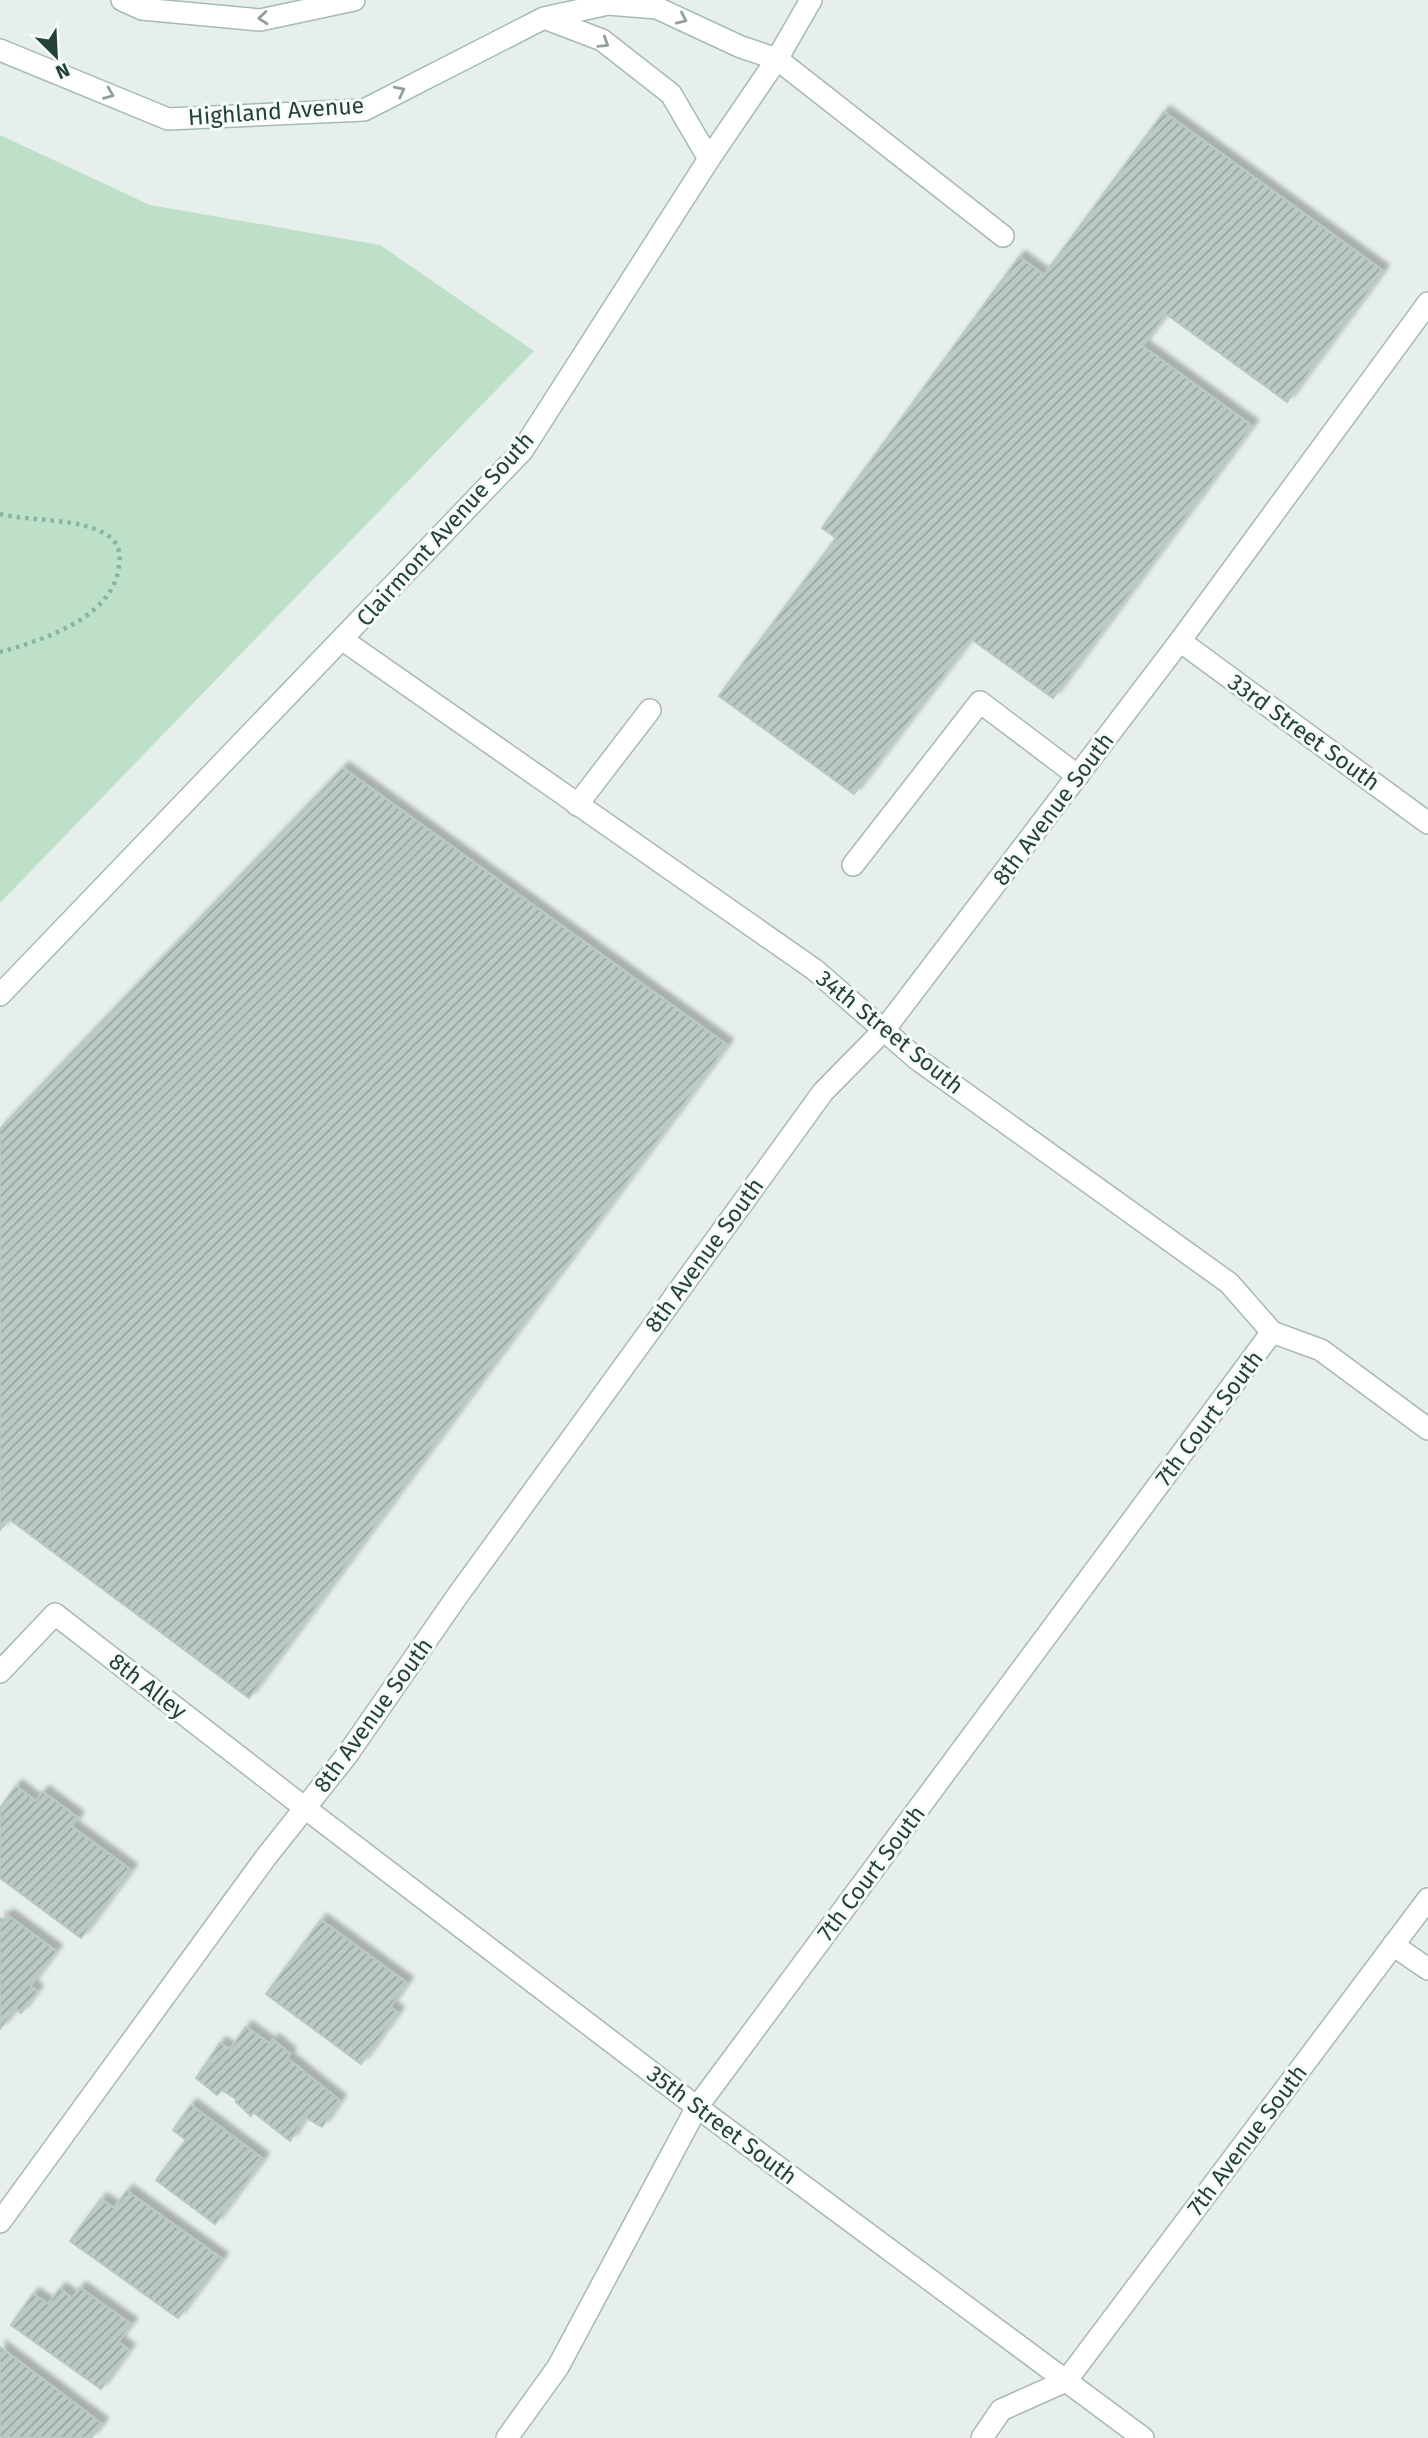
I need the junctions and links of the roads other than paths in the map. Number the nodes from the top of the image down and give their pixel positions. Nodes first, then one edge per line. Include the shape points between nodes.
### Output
1 (122, 0) edge
2 (354, 0) edge
3 (811, 0) edge
4 (544, 18) junction
5 (0, 50) edge
6 (777, 59) junction
7 (709, 159) junction
8 (1003, 236) dead end
9 (1428, 303) edge
10 (343, 640) junction
11 (1180, 641) junction
12 (650, 710) dead end
13 (1078, 776) junction
14 (577, 805) junction
15 (1428, 823) edge
16 (853, 865) dead end
17 (0, 995) edge
18 (884, 1030) junction
19 (1272, 1332) junction
20 (1428, 1429) edge
21 (0, 1672) edge
22 (305, 1808) junction
23 (1428, 1899) edge
24 (1393, 1945) junction
25 (1428, 1969) edge
26 (697, 2107) junction
27 (0, 2222) edge
28 (1066, 2381) junction
29 (507, 2438) edge
30 (982, 2438) edge
31 (1143, 2438) edge

2 -> 1 street via 260,20 142,9
3 - 6 street, Clairmont Avenue South
5 -> 4 street, Highland Avenue via 169,119 364,110
4 -> 6 street, Highland Avenue via 608,4 657,8
4 -> 7 street via 602,40 671,94
6 - 7 street, Clairmont Avenue South
6 - 8 street, Highland Avenue
7 - 10 street, Clairmont Avenue South via 522,451
9 - 11 street, 8th Avenue South
10 - 14 street, 34th Street South
10 - 17 street, Clairmont Avenue South
11 - 13 street, 8th Avenue South
11 - 15 street, 33rd Street South
12 - 14 street
13 - 16 street via 980,702
13 - 18 street, 8th Avenue South
14 - 18 street, 34th Street South via 815,970
18 - 19 street, 34th Street South via 917,1059 1229,1283
18 - 22 street, 8th Avenue South via 823,1092
19 - 20 street, 34th Street South via 1321,1350
19 - 26 street, 7th Court South
21 - 22 street, 8th Alley via 55,1614
22 - 26 street, 35th Street South
22 - 27 street, 8th Avenue South
23 - 24 street, 7th Avenue South
24 - 25 street
24 - 28 street, 7th Avenue South
26 - 28 street, 35th Street South
26 - 29 street, 7th Court South via 558,2367
28 - 30 street via 1001,2410
28 - 31 street, 35th Street South

